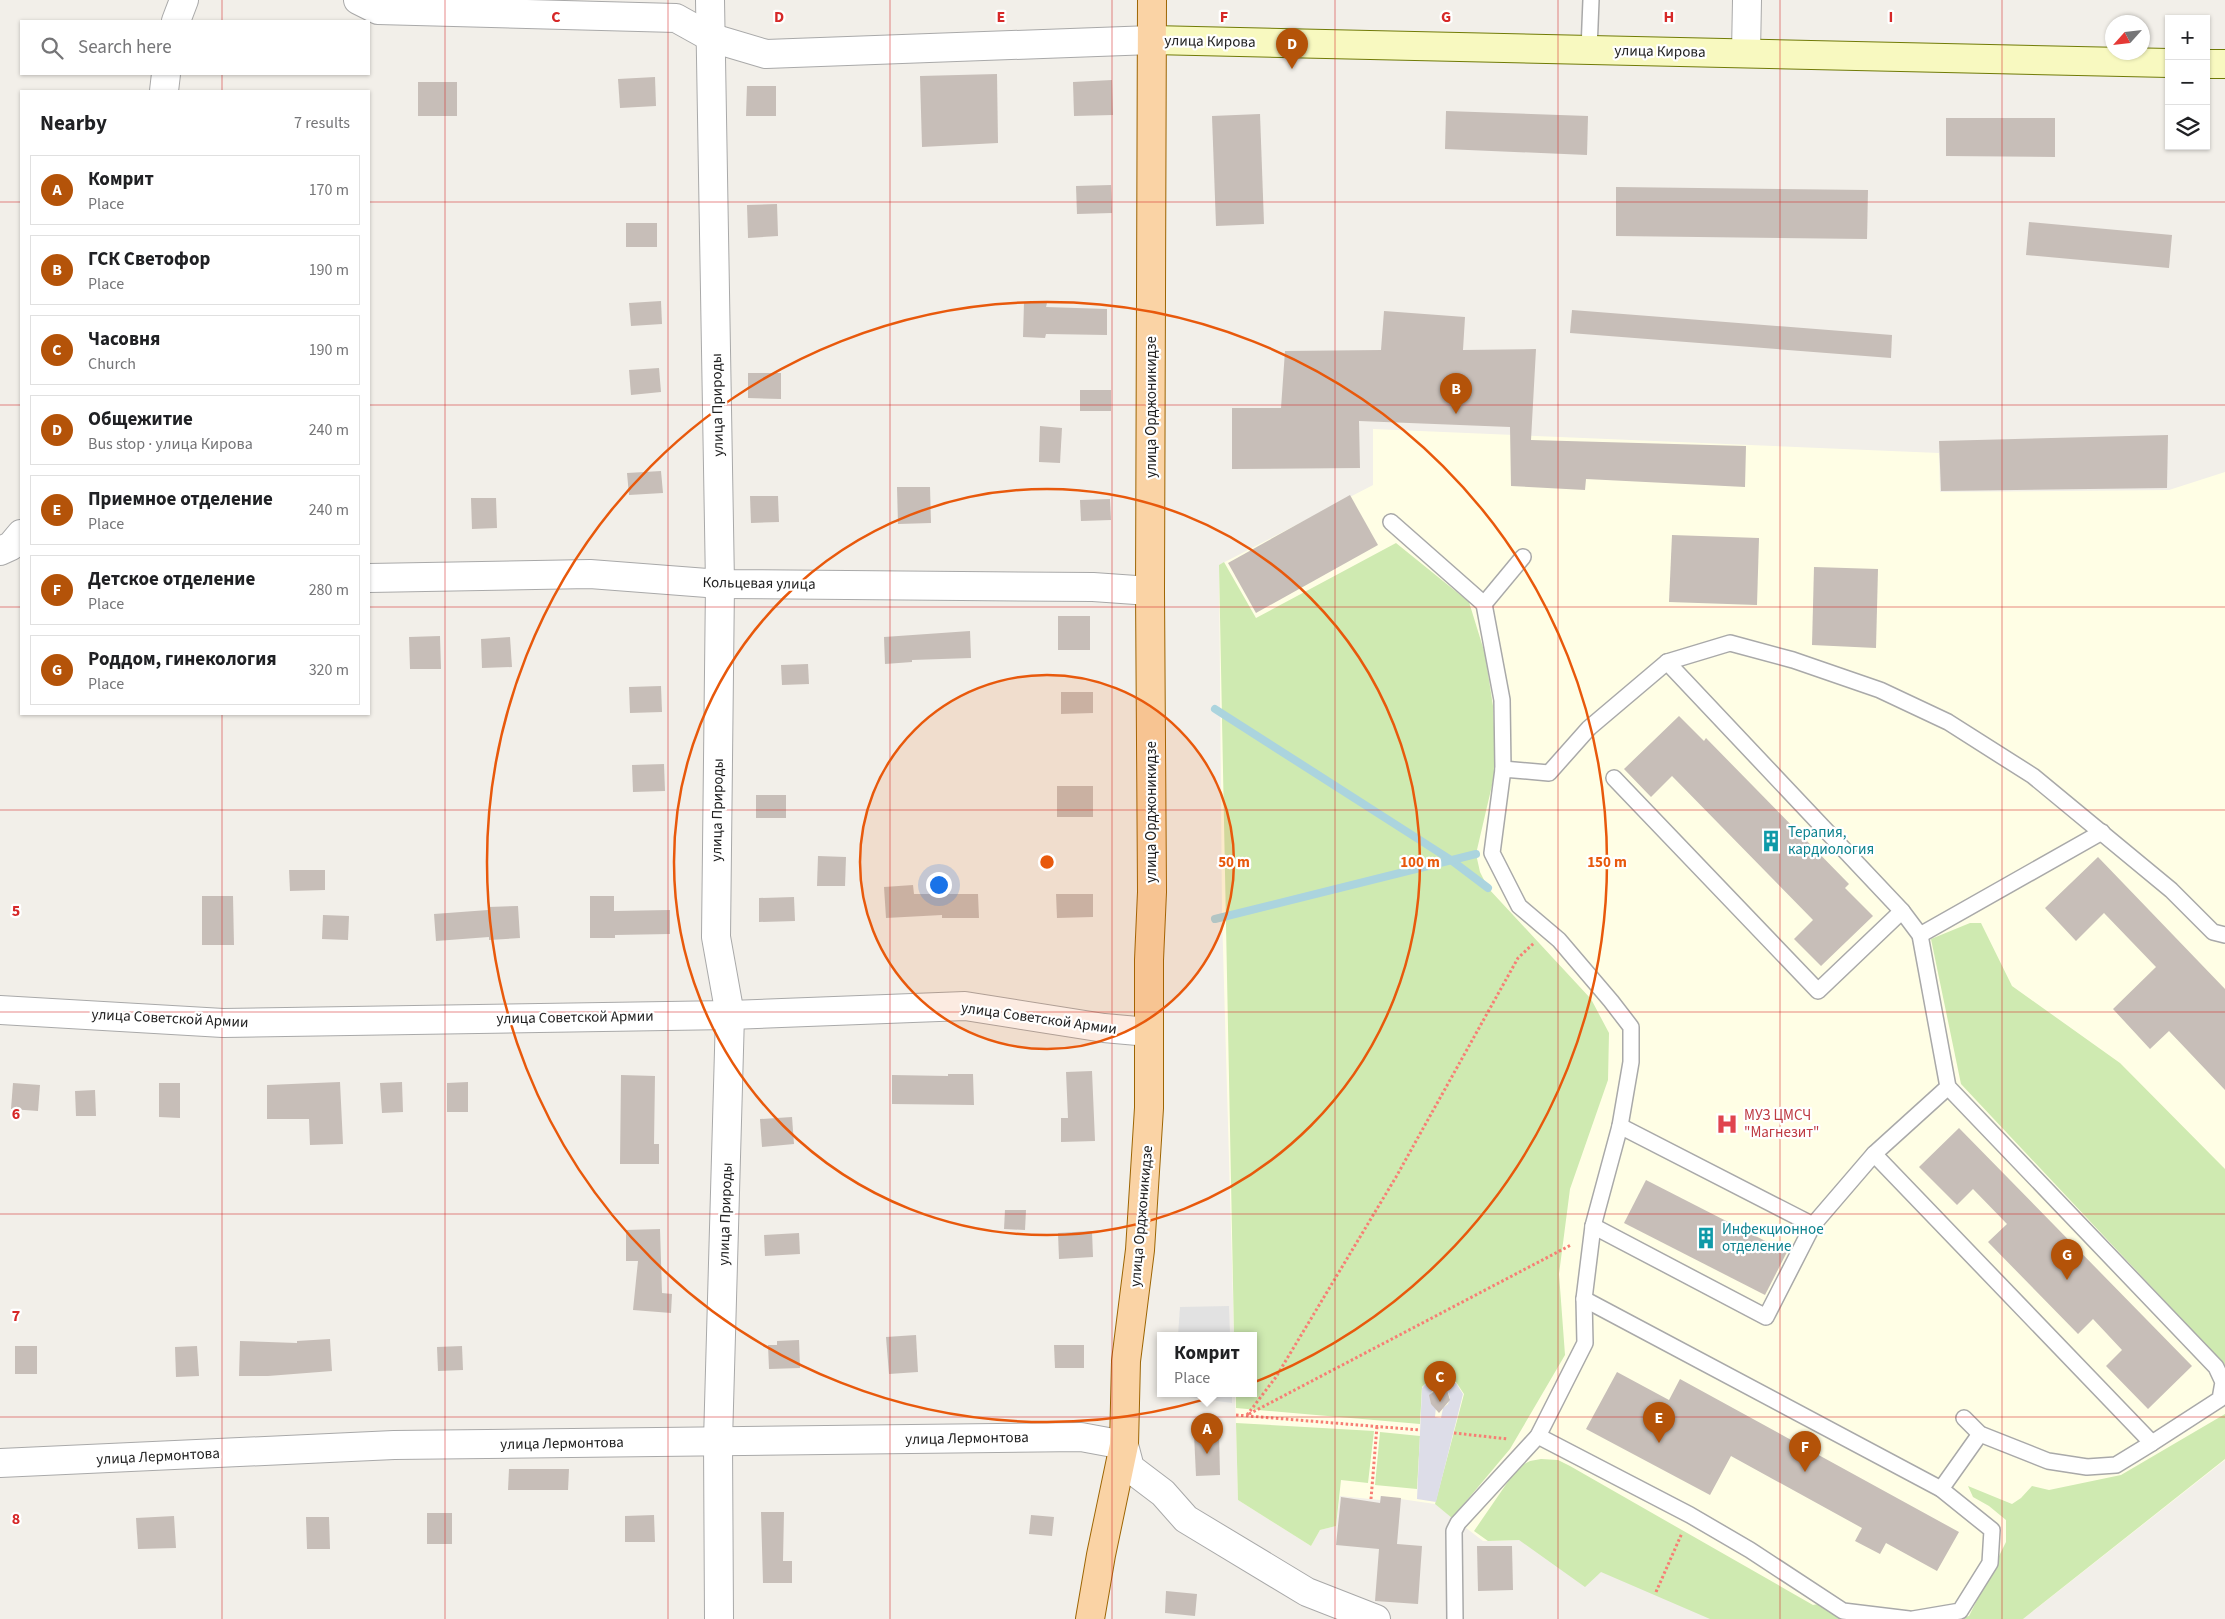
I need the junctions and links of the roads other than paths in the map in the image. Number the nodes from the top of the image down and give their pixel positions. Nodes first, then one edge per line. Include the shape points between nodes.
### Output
1 (184, 0) edge
2 (358, 0) edge
3 (710, 0) edge
4 (1152, 0) edge
5 (1591, 0) edge
6 (1747, 0) edge
7 (176, 20) edge
8 (712, 38) junction
9 (1152, 40) junction
10 (1589, 50) junction
11 (1746, 53) junction
12 (2165, 63) edge
13 (2210, 64) edge
14 (2225, 64) edge
15 (166, 75) edge
16 (164, 90) edge
17 (1391, 522) dead end
18 (1523, 557) dead end
19 (370, 578) edge
20 (720, 584) junction
21 (1150, 591) junction
22 (1484, 604) junction
23 (1667, 662) junction
24 (1503, 769) junction
25 (1614, 778) dead end
26 (2102, 832) junction
27 (1902, 910) junction
28 (2225, 934) edge
29 (1920, 935) junction
30 (0, 1010) edge
31 (730, 1014) junction
32 (1149, 1032) junction
33 (1948, 1087) junction
34 (1620, 1126) junction
35 (1874, 1154) junction
36 (1813, 1225) junction
37 (1593, 1230) junction
38 (1584, 1299) junction
39 (1964, 1418) dead end
40 (1980, 1434) junction
41 (1538, 1436) junction
42 (718, 1441) junction
43 (2152, 1444) junction
44 (1124, 1445) junction
45 (0, 1463) edge
46 (1941, 1489) junction
47 (719, 1619) edge
48 (1090, 1619) edge
49 (1376, 1619) edge
50 (1455, 1619) edge
51 (1911, 1619) edge

1 - 7 street
2 - 8 street via 378,10 676,18
3 - 8 street, улица Природы
4 - 9 main road, улица Орджоникидзе
5 - 10 lane
6 - 11 street
8 - 9 street via 766,54
8 - 20 street, улица Природы
9 - 10 main road, улица Кирова
9 - 21 main road, улица Орджоникидзе
10 - 11 main road, улица Кирова
11 - 12 main road, улица Кирова
13 - 14 main road
15 - 16 street
17 - 22 lane
18 - 22 lane
19 - 20 street, Кольцевая улица via 590,574
20 - 21 street, Кольцевая улица via 1094,587
20 - 31 street, улица Природы via 716,937
21 - 32 main road, улица Орджоникидзе via 1152,892
22 - 24 lane via 1502,700
23 - 24 lane via 1589,728 1550,772
23 - 26 lane via 1730,643 1793,660 1880,690 1948,722 2026,771
23 - 27 lane
24 - 34 lane via 1492,853 1519,906 1558,940 1631,1027 1631,1062
25 - 27 lane via 1818,991
26 - 28 lane via 2171,890 2213,932
26 - 29 lane
27 - 29 lane
29 - 33 lane
30 - 31 street, улица Советской Армии via 224,1023
31 - 32 street, улица Советской Армии via 965,1006
31 - 42 street, улица Природы
32 - 44 main road, улица Орджоникидзе via 1149,1118 1140,1250 1126,1361
33 - 35 lane
33 - 43 lane via 2216,1367 2223,1382 2220,1399
34 - 36 lane
34 - 37 lane
35 - 36 lane
35 - 43 lane
36 - 37 lane via 1766,1317
37 - 38 lane
38 - 41 lane via 1585,1344
38 - 46 lane
39 - 40 lane
40 - 43 lane via 2048,1462 2087,1467 2116,1465
40 - 46 lane
41 - 50 lane via 1454,1531
41 - 51 lane via 1690,1515 1843,1611
42 - 44 street, улица Лермонтова via 1081,1437
42 - 45 street, улица Лермонтова via 394,1445
42 - 47 street, улица Природы
44 - 48 main road, улица Орджоникидзе
44 - 49 street via 1130,1468 1163,1492 1186,1519 1307,1592
46 - 51 lane via 1992,1530 1990,1564 1960,1611

